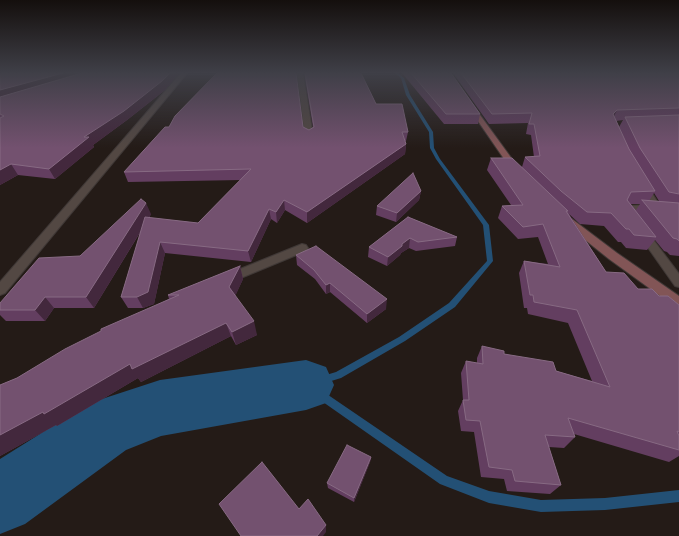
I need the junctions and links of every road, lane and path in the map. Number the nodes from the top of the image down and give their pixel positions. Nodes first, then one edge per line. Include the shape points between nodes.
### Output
1 (163, 98) edge
2 (304, 98) edge
3 (465, 98) edge
4 (309, 136) edge
5 (639, 178) edge
6 (524, 179) edge
7 (657, 209) junction
8 (679, 211) edge
9 (561, 214) edge
10 (302, 248) dead end
11 (216, 283) edge
12 (679, 284) edge
13 (0, 290) edge
14 (679, 303) edge

1 - 13 street
2 - 4 street
3 - 6 main road
5 - 7 street
7 - 8 street
7 - 12 street via 634,207 626,210
9 - 14 main road via 612,256
10 - 11 street

